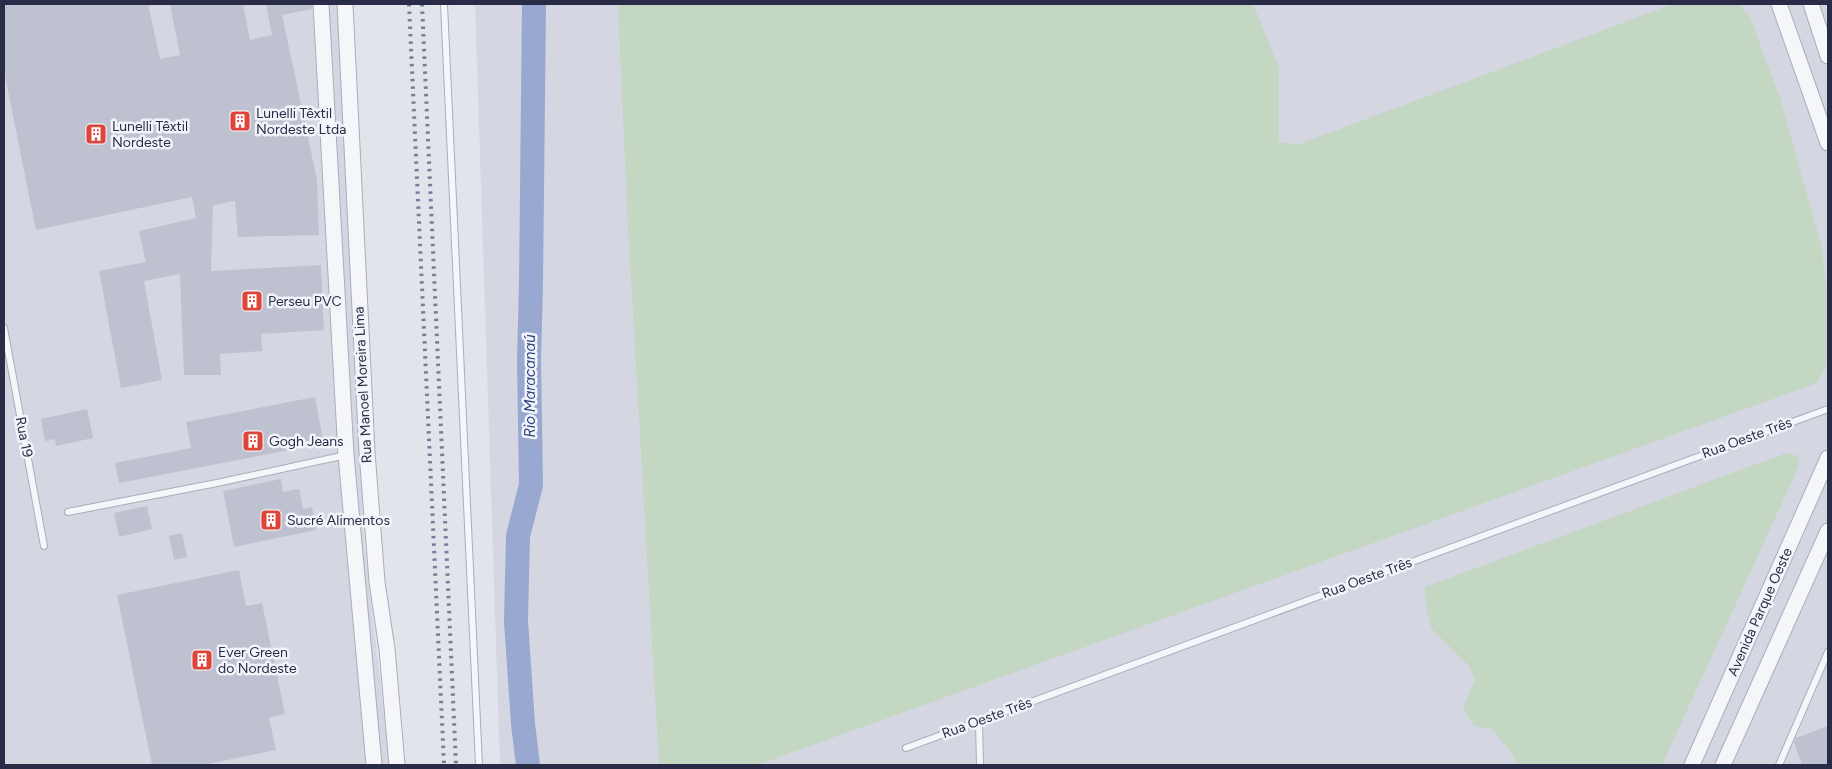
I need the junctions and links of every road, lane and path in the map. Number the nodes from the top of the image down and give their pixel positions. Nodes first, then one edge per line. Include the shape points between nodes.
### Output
1 (444, 4) edge
2 (1779, 4) edge
3 (1811, 4) edge
4 (345, 9) edge
5 (321, 10) edge
6 (1828, 56) edge
7 (1828, 143) edge
8 (4, 328) edge
9 (1828, 409) edge
10 (346, 455) junction
11 (1828, 458) edge
12 (68, 512) dead end
13 (1828, 530) edge
14 (44, 546) dead end
15 (1828, 652) edge
16 (979, 722) junction
17 (906, 748) dead end
18 (374, 765) edge
19 (397, 765) edge
20 (480, 765) edge
21 (980, 765) edge
22 (1692, 765) edge
23 (1723, 765) edge
24 (1779, 765) edge

1 - 20 lane
2 - 7 street
3 - 6 street
4 - 5 street
4 - 19 street, Rua Manoel Moreira Lima via 367,452
5 - 10 street, Rua Manoel Moreira Lima
8 - 14 lane, Rua 19
9 - 16 lane, Rua Oeste Três
10 - 12 lane
10 - 18 street, Rua Manoel Moreira Lima
11 - 22 street, Avenida Parque Oeste
13 - 23 street, Avenida Parque Oeste
15 - 24 lane
16 - 17 lane, Rua Oeste Três
16 - 21 lane

